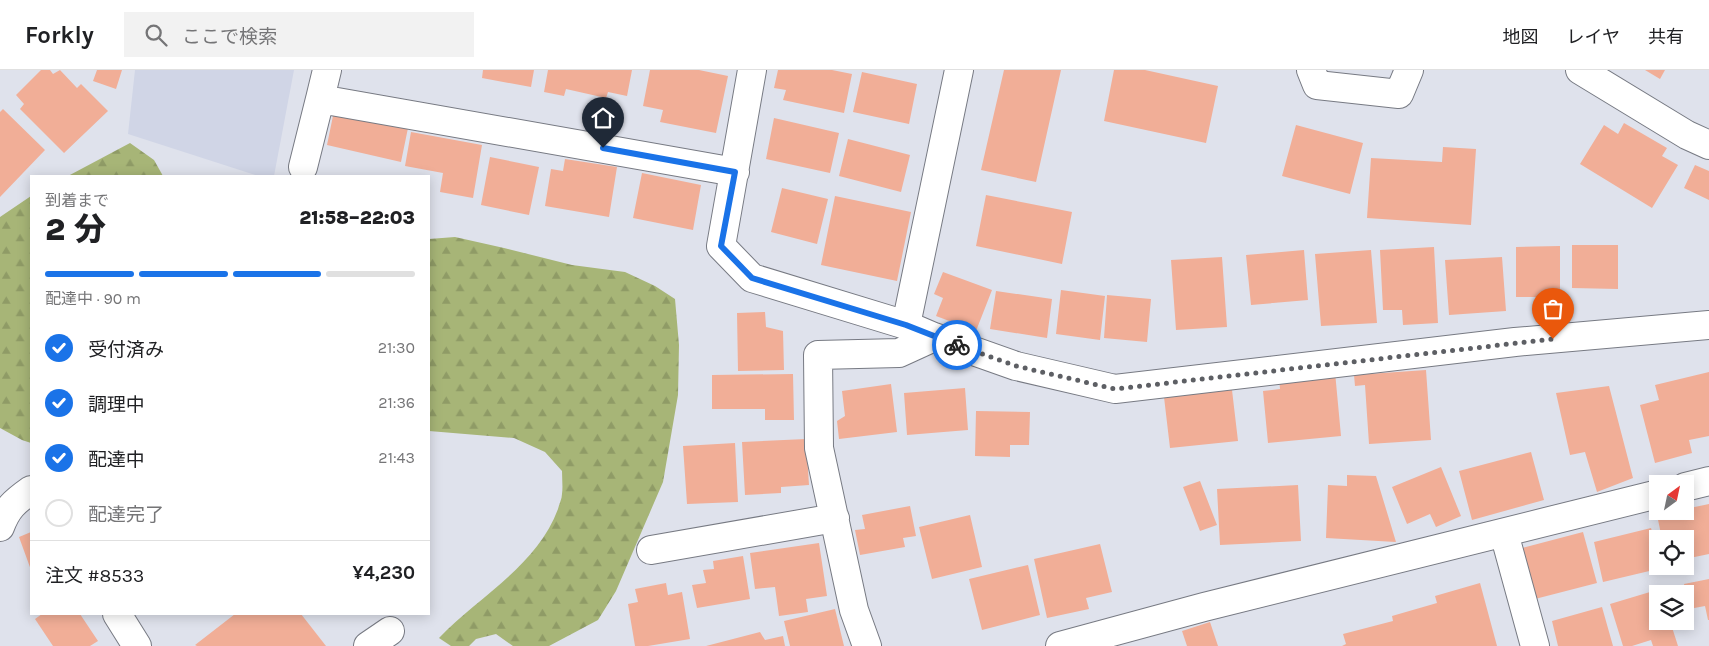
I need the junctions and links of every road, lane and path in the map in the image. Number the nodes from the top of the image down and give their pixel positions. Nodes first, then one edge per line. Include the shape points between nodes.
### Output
1 (327, 70) edge
2 (752, 70) edge
3 (959, 70) edge
4 (1311, 70) edge
5 (1409, 70) edge
6 (1580, 70) edge
7 (320, 99) junction
8 (1709, 145) edge
9 (303, 167) dead end
10 (735, 172) junction
11 (906, 325) junction
12 (1709, 325) edge
13 (934, 337) junction
14 (1709, 481) edge
15 (1694, 485) edge
16 (30, 491) edge
17 (1649, 496) edge
18 (835, 518) junction
19 (0, 527) edge
20 (1504, 533) junction
21 (651, 550) dead end
22 (118, 615) edge
23 (390, 631) dead end
24 (137, 646) edge
25 (368, 646) edge
26 (867, 646) edge
27 (1060, 646) edge
28 (1535, 646) edge

1 - 7 street
2 - 10 street
3 - 11 street
4 - 5 street via 1317,85 1399,94
6 - 8 street
7 - 9 street
7 - 10 street
10 - 11 street via 721,246 752,278
11 - 13 street
12 - 13 street via 1514,342 1115,389 1016,366
13 - 18 street via 900,353 818,355 819,448
14 - 15 street
16 - 19 street via 14,502
17 - 20 street
18 - 21 street
18 - 26 street via 854,610
20 - 27 street
20 - 28 street
22 - 24 street
23 - 25 street

